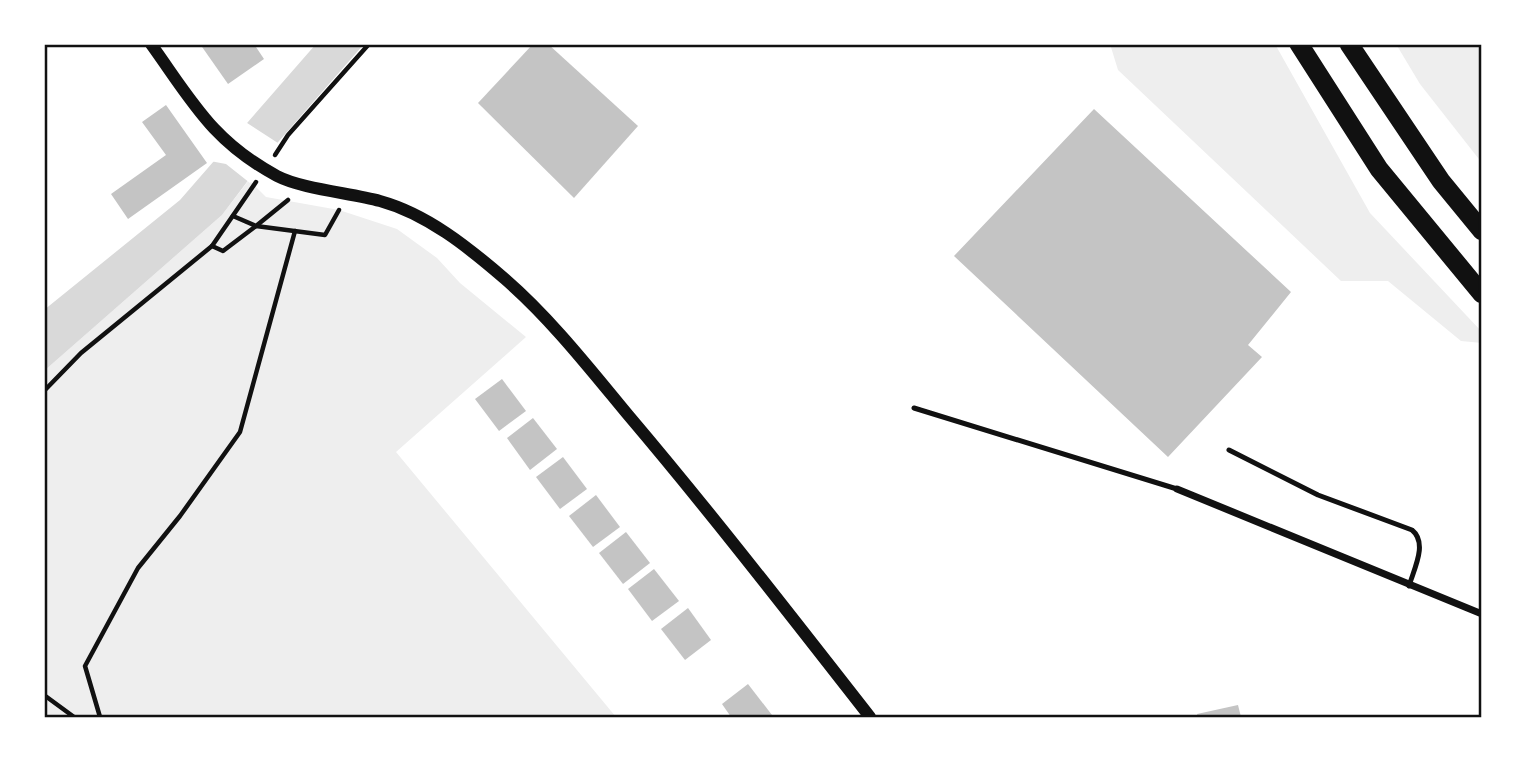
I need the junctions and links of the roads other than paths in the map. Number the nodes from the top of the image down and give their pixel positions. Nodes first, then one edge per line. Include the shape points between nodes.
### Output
1 (151, 44) edge
2 (1299, 44) edge
3 (1349, 44) edge
4 (1482, 231) edge
5 (1482, 294) edge
6 (914, 408) dead end
7 (1229, 450) dead end
8 (1177, 489) joint
9 (1409, 586) junction
10 (1482, 614) edge
11 (870, 717) edge

1 - 11 street via 193,106 238,151 279,177 382,201 438,228 524,298 675,470
2 - 5 highway via 1379,169
3 - 4 highway via 1441,181
6 - 8 lane
7 - 9 lane via 1318,495 1417,534 1421,545
8 - 9 street
9 - 10 street

